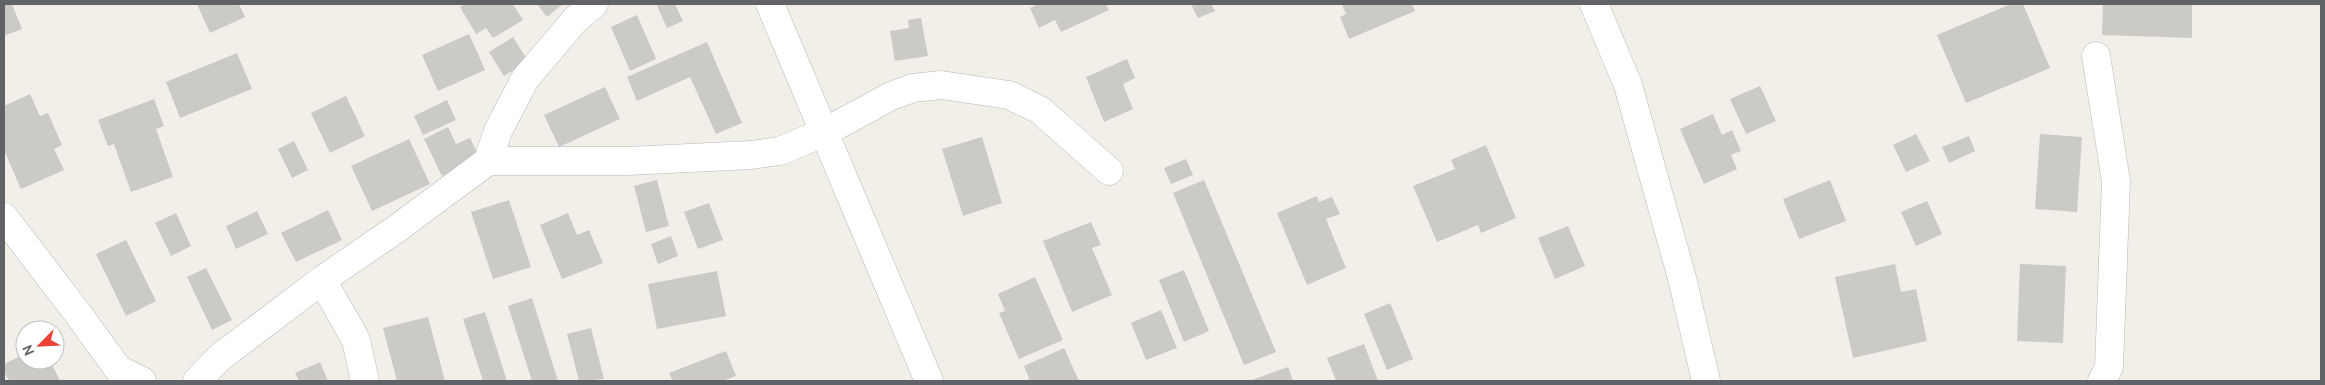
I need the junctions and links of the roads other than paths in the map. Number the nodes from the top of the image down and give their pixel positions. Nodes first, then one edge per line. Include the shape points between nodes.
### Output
1 (594, 4) edge
2 (770, 4) edge
3 (1594, 4) edge
4 (2096, 56) dead end
5 (825, 132) junction
6 (488, 161) junction
7 (1110, 171) dead end
8 (4, 217) edge
9 (322, 280) junction
10 (142, 381) edge
11 (197, 381) edge
12 (365, 381) edge
13 (928, 381) edge
14 (1706, 381) edge
15 (2102, 381) edge

1 - 6 street via 575,20 525,80 498,131
2 - 5 street
3 - 14 street via 1628,84 1682,278
4 - 15 street via 2116,181 2109,367
5 - 6 street via 780,151 751,155 628,161
5 - 7 street via 891,96 914,88 941,85 1009,95 1040,110
5 - 13 street
6 - 9 street
8 - 10 street via 118,369
9 - 11 street via 218,358
9 - 12 street via 356,340

